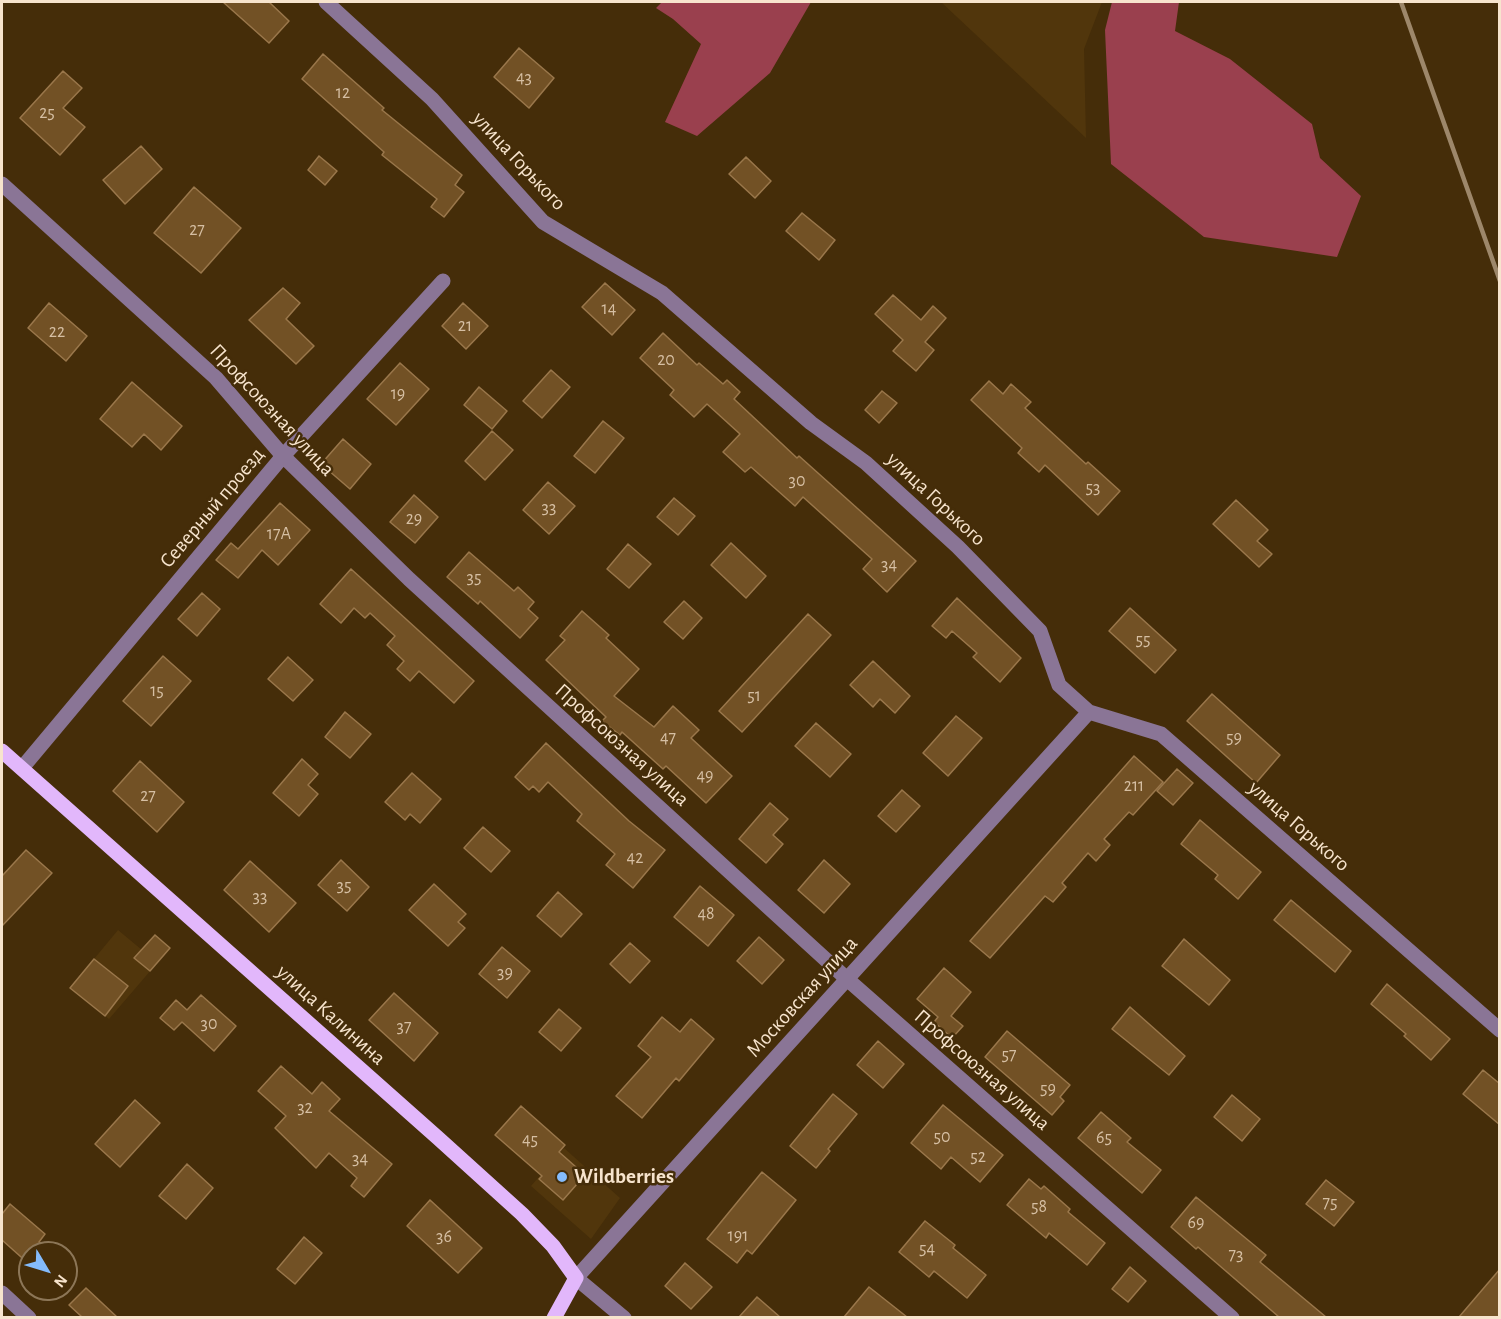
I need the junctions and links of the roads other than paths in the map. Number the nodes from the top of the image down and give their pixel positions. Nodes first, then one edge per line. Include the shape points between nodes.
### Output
1 (326, 2) edge
2 (2, 184) edge
3 (443, 281) dead end
4 (283, 456) junction
5 (1089, 712) junction
6 (2, 751) edge
7 (22, 768) junction
8 (847, 980) junction
9 (1500, 1030) edge
10 (576, 1278) junction
11 (2, 1293) edge
12 (28, 1317) edge
13 (554, 1317) edge
14 (624, 1317) edge
15 (1232, 1317) edge

1 - 5 street, улица Горького via 432,99 543,222 662,293 811,423 866,463 958,547 1040,631 1059,685
2 - 4 street, Профсоюзная улица via 216,378
3 - 4 street, Северный проезд
4 - 7 street, Северный проезд
4 - 8 street, Профсоюзная улица via 409,579
5 - 8 street, Московская улица
5 - 9 street, улица Горького via 1161,734
6 - 7 main road, улица Калинина
7 - 10 main road, улица Калинина via 522,1214 553,1246
8 - 10 street, Московская улица
8 - 15 street, Профсоюзная улица
10 - 13 main road, Московская улица
10 - 14 street, улица Калинина
11 - 12 street

